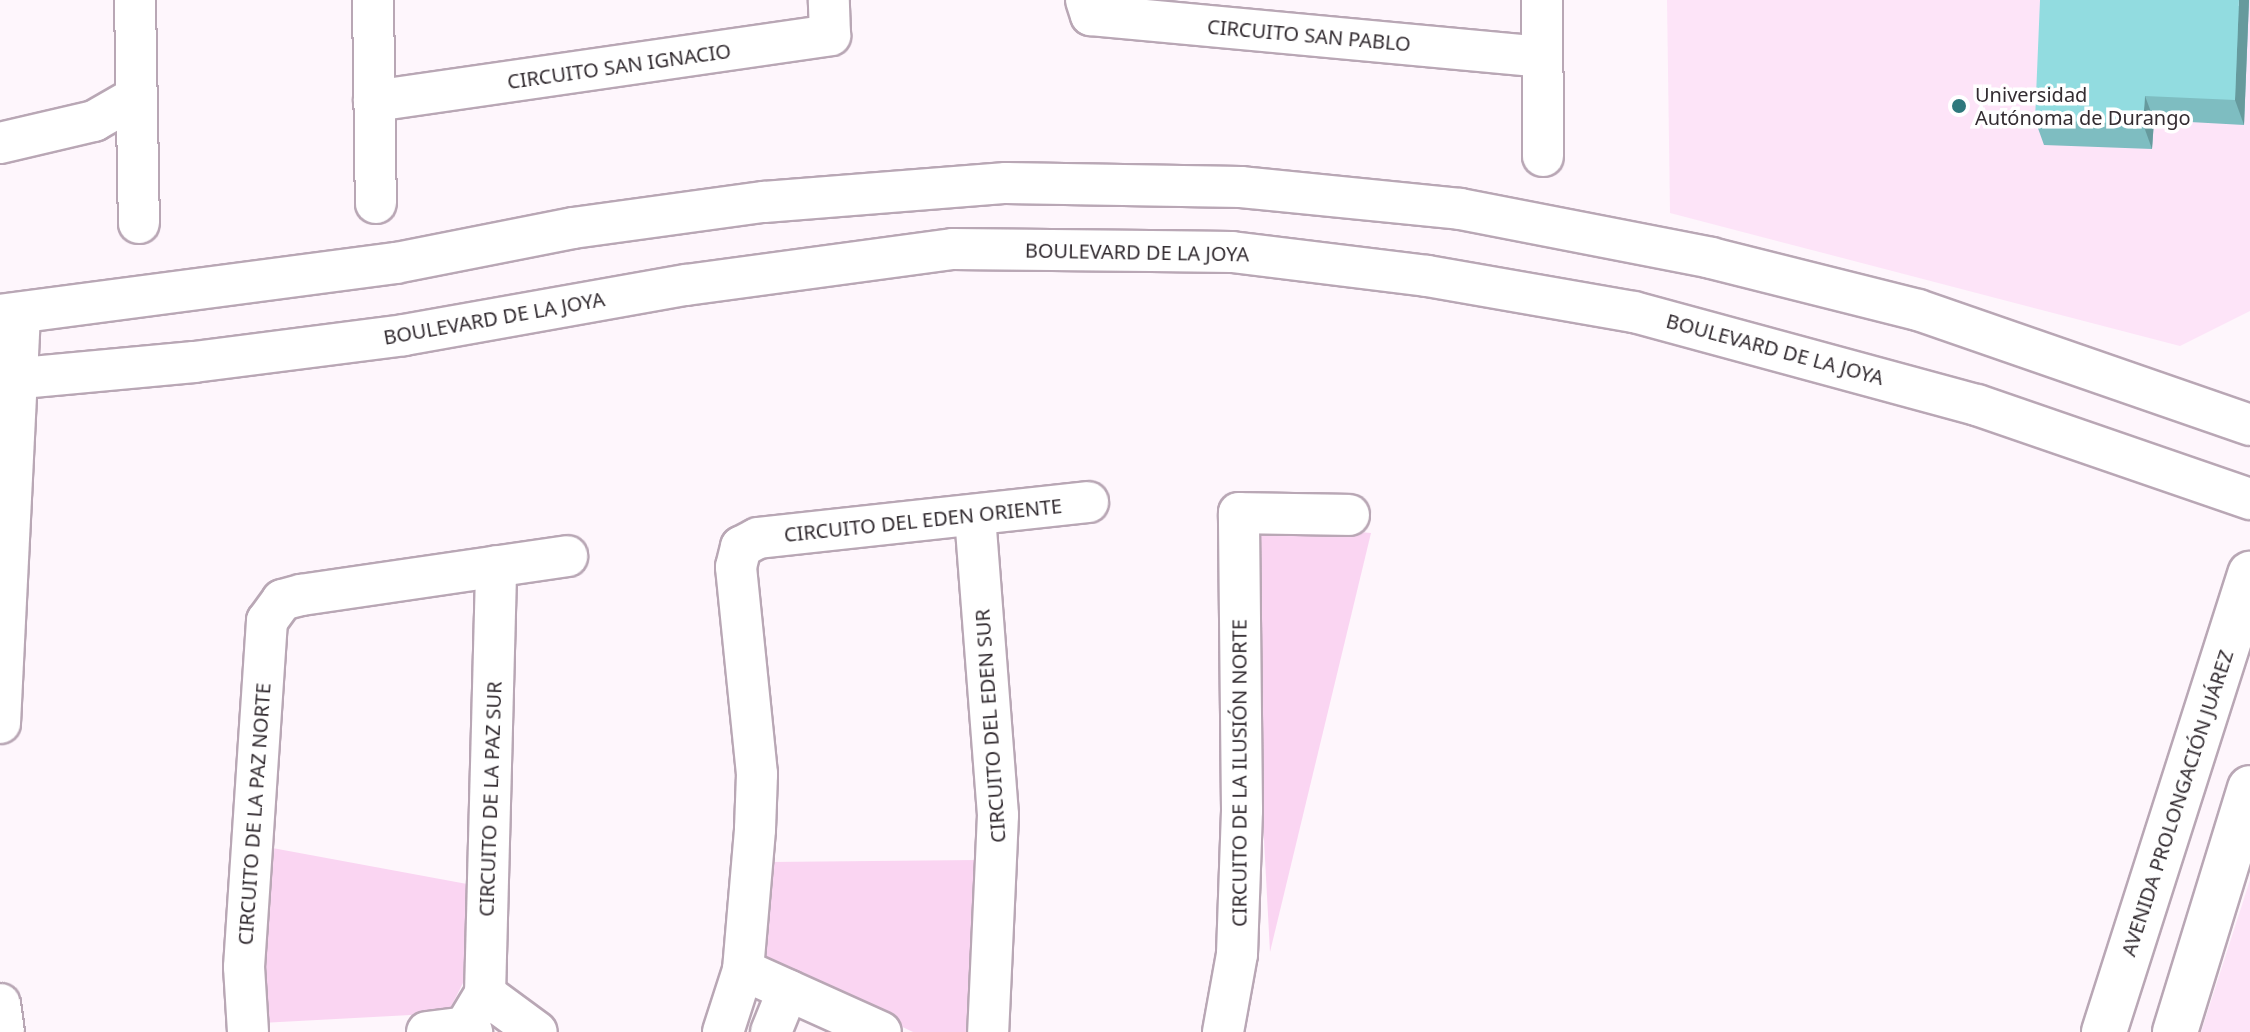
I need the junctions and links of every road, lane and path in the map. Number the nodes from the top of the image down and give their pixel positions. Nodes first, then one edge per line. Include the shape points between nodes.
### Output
1 (135, 0) edge
2 (373, 0) edge
3 (829, 0) edge
4 (1086, 0) edge
5 (1542, 0) edge
6 (1542, 57) junction
7 (136, 97) junction
8 (374, 101) junction
9 (0, 143) edge
10 (1543, 156) dead end
11 (376, 203) dead end
12 (139, 223) dead end
13 (10, 314) edge
14 (8, 379) edge
15 (2250, 425) edge
16 (2250, 499) edge
17 (1088, 502) dead end
18 (1349, 515) dead end
19 (975, 516) junction
20 (4, 548) edge
21 (567, 556) dead end
22 (496, 566) junction
23 (2250, 574) edge
24 (0, 723) edge
25 (2250, 788) edge
26 (743, 970) junction
27 (788, 990) junction
28 (0, 1004) edge
29 (462, 1021) edge
30 (4, 1032) edge
31 (248, 1032) edge
32 (537, 1032) edge
33 (723, 1032) edge
34 (771, 1032) edge
35 (881, 1032) edge
36 (988, 1032) edge
37 (1223, 1032) edge
38 (2104, 1032) edge
39 (2175, 1032) edge

1 - 7 street
2 - 8 street
3 - 8 street, CIRCUITO SAN IGNACIO via 830,35
4 - 6 street, CIRCUITO SAN PABLO via 1091,15
5 - 6 street
6 - 10 street
7 - 9 street via 94,121
7 - 12 street
8 - 11 street
13 - 14 street
13 - 15 street via 396,263 573,228 764,202 1006,183 1227,186 1339,193 1460,209 1711,258 1918,310
14 - 16 street, BOULEVARD DE LA JOYA via 404,335 686,285 953,249 1232,252 1427,276 1634,312 1977,405
14 - 20 street
17 - 19 street, CIRCUITO DEL EDEN ORIENTE
18 - 37 street, CIRCUITO DE LA ILUSIÓN NORTE via 1239,513 1242,810 1237,954
19 - 26 street, CIRCUITO DEL EDEN ORIENTE via 758,538 736,555 757,774
19 - 36 street, CIRCUITO DEL EDEN SUR via 998,815
20 - 24 street
21 - 22 street
22 - 29 street, CIRCUITO DE LA PAZ SUR
22 - 31 street, CIRCUITO DE LA PAZ NORTE via 282,600 267,621 244,967
23 - 38 main road, AVENIDA PROLONGACIÓN JUÁREZ
25 - 39 main road
26 - 27 street
26 - 33 street
27 - 34 street
27 - 35 street
28 - 30 street
29 - 32 street

